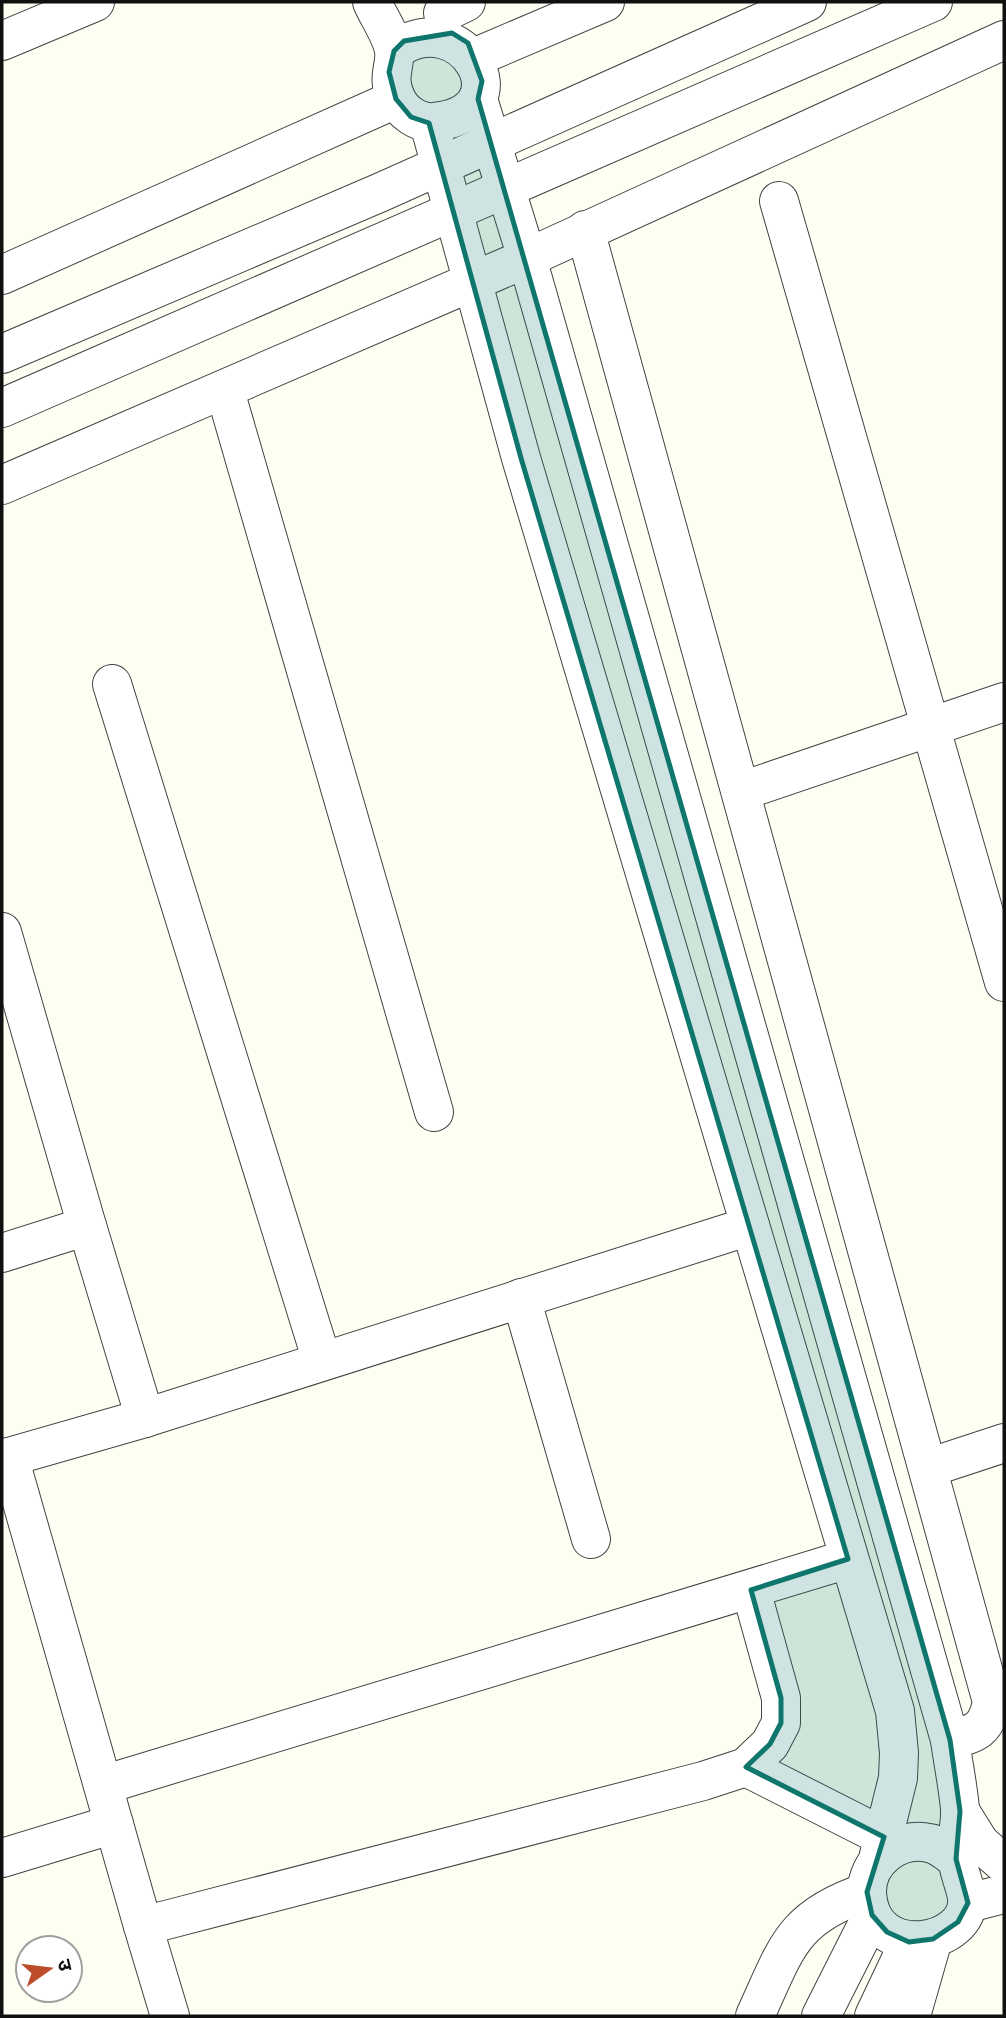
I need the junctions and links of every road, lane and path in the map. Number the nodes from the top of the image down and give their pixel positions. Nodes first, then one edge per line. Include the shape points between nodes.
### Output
1 (95, 2) edge
2 (372, 2) edge
3 (605, 2) edge
4 (807, 2) edge
5 (933, 2) edge
6 (455, 21) edge
7 (1004, 40) edge
8 (2, 41) edge
9 (394, 51) junction
10 (396, 99) junction
11 (478, 99) junction
12 (429, 123) junction
13 (492, 143) junction
14 (440, 166) junction
15 (507, 187) junction
16 (779, 201) dead end
17 (453, 212) junction
18 (584, 230) junction
19 (527, 258) junction
20 (2, 275) edge
21 (473, 281) junction
22 (2, 354) edge
23 (225, 391) junction
24 (2, 408) edge
25 (2, 485) edge
26 (111, 684) dead end
27 (1004, 702) edge
28 (930, 730) junction
29 (742, 791) junction
30 (2, 932) edge
31 (1004, 982) edge
32 (434, 1112) dead end
33 (87, 1226) junction
34 (750, 1226) junction
35 (2, 1253) edge
36 (521, 1298) junction
37 (322, 1361) junction
38 (145, 1418) junction
39 (1004, 1443) edge
40 (6, 1458) edge
41 (928, 1468) junction
42 (591, 1539) dead end
43 (848, 1559) junction
44 (751, 1590) junction
45 (950, 1740) junction
46 (746, 1767) junction
47 (103, 1785) junction
48 (960, 1811) junction
49 (114, 1824) junction
50 (2, 1858) edge
51 (957, 1859) junction
52 (1004, 1864) edge
53 (875, 1876) junction
54 (1004, 1894) edge
55 (968, 1903) junction
56 (143, 1926) junction
57 (921, 1940) junction
58 (170, 2016) edge
59 (755, 2016) edge
60 (821, 2016) edge
61 (874, 2016) edge
62 (911, 2016) edge

1 - 8 street
2 - 9 street
3 - 6 street
4 - 13 street
5 - 15 street
6 - 9 street via 404,41
6 - 11 street via 482,81
7 - 18 street
9 - 10 street via 389,72
10 - 12 street via 411,117
10 - 20 street
11 - 12 street via 464,113
11 - 13 street
12 - 14 street
13 - 14 street
13 - 15 street
14 - 17 street
14 - 22 street
15 - 17 street
15 - 19 street
16 - 28 street
17 - 21 street
17 - 24 street
18 - 19 street
18 - 29 street
19 - 21 street
19 - 45 street
21 - 23 street
21 - 34 street via 525,472
23 - 25 street
23 - 32 street
26 - 37 street
27 - 28 street
28 - 29 street
28 - 31 street
29 - 41 street
30 - 33 street
33 - 35 street
33 - 38 street
34 - 36 street
34 - 43 street
36 - 37 street
36 - 42 street
37 - 38 street
38 - 40 street
39 - 41 street
40 - 47 street
41 - 45 street via 992,1702 988,1719 975,1734
43 - 44 street
43 - 53 street via 895,1711 899,1753 898,1778
44 - 46 street via 781,1698 781,1723 770,1744
44 - 47 street
45 - 48 street
46 - 53 street
46 - 56 street via 704,1782
47 - 49 street
48 - 51 street
48 - 52 street via 980,1843
49 - 50 street
49 - 56 street
51 - 53 street via 929,1842 893,1848
51 - 55 street
53 - 57 street via 887,1932
53 - 59 street via 799,1929
53 - 60 street
54 - 55 street
55 - 57 street via 958,1922
56 - 58 street
57 - 61 street
57 - 62 street

